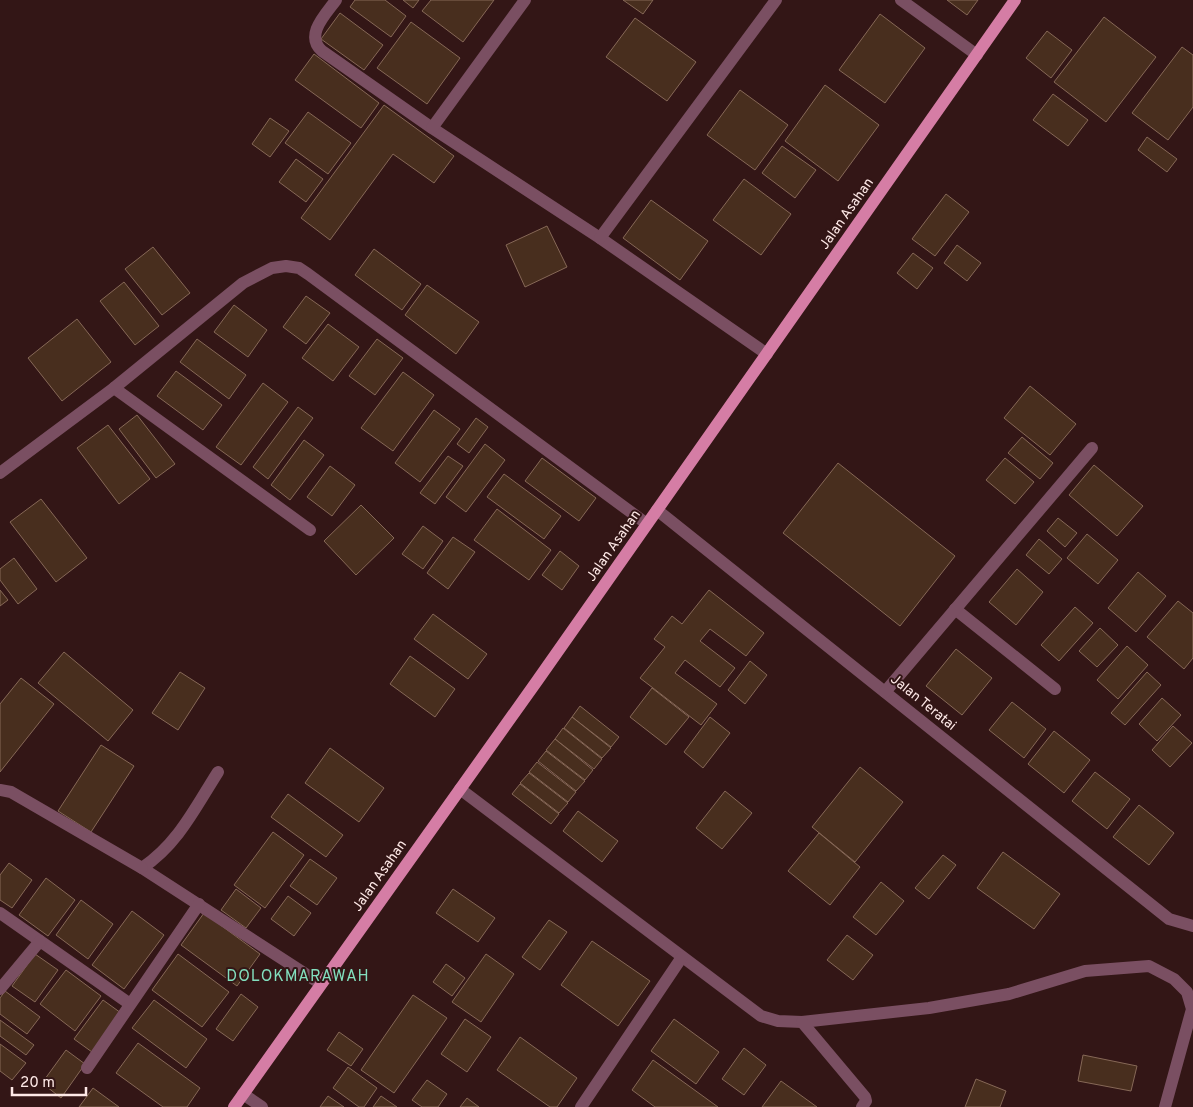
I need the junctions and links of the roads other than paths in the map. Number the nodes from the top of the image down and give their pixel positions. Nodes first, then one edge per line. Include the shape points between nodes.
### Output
1 (336, 0) edge
2 (525, 0) edge
3 (776, 0) edge
4 (901, 0) edge
5 (1015, 0) edge
6 (977, 55) junction
7 (432, 128) junction
8 (600, 238) junction
9 (767, 354) junction
10 (114, 388) junction
11 (1092, 448) dead end
12 (0, 473) edge
13 (657, 510) junction
14 (647, 524) junction
15 (310, 530) dead end
16 (955, 609) junction
17 (1054, 689) dead end
18 (886, 692) junction
19 (218, 772) dead end
20 (460, 789) junction
21 (0, 790) edge
22 (142, 868) junction
23 (199, 904) junction
24 (0, 913) edge
25 (1193, 926) edge
26 (40, 941) junction
27 (682, 957) junction
28 (321, 984) junction
29 (0, 989) edge
30 (130, 1004) junction
31 (802, 1022) junction
32 (87, 1068) dead end
33 (243, 1094) junction
34 (234, 1107) edge
35 (262, 1107) edge
36 (580, 1107) edge
37 (862, 1107) edge
38 (1165, 1107) edge

1 - 7 street via 316,30 314,40 317,47
2 - 7 street
3 - 8 street
4 - 6 street
5 - 6 main road, Jalan Asahan
6 - 9 main road, Jalan Asahan
7 - 8 street
8 - 9 street
9 - 13 main road, Jalan Asahan
10 - 12 street
10 - 14 street via 242,283 272,268 298,268
10 - 15 street
11 - 16 street
13 - 14 main road, Jalan Asahan
13 - 18 street, Jalan Teratai
14 - 20 main road, Jalan Asahan
16 - 17 street
16 - 18 street
18 - 25 street, Jalan Teratai via 1170,919
19 - 22 street via 173,841
20 - 27 street
20 - 28 main road, Jalan Asahan
21 - 22 street via 11,792
22 - 23 street
23 - 28 street
23 - 30 street
24 - 26 street
26 - 29 street
26 - 30 street
27 - 31 street via 761,1016
27 - 36 street
28 - 33 main road, Jalan Asahan
30 - 32 street
31 - 37 street via 865,1097
31 - 38 street via 929,1008 1009,994 1085,971 1149,966 1174,979 1187,992 1192,1008
33 - 34 main road, Jalan Asahan
33 - 35 street

